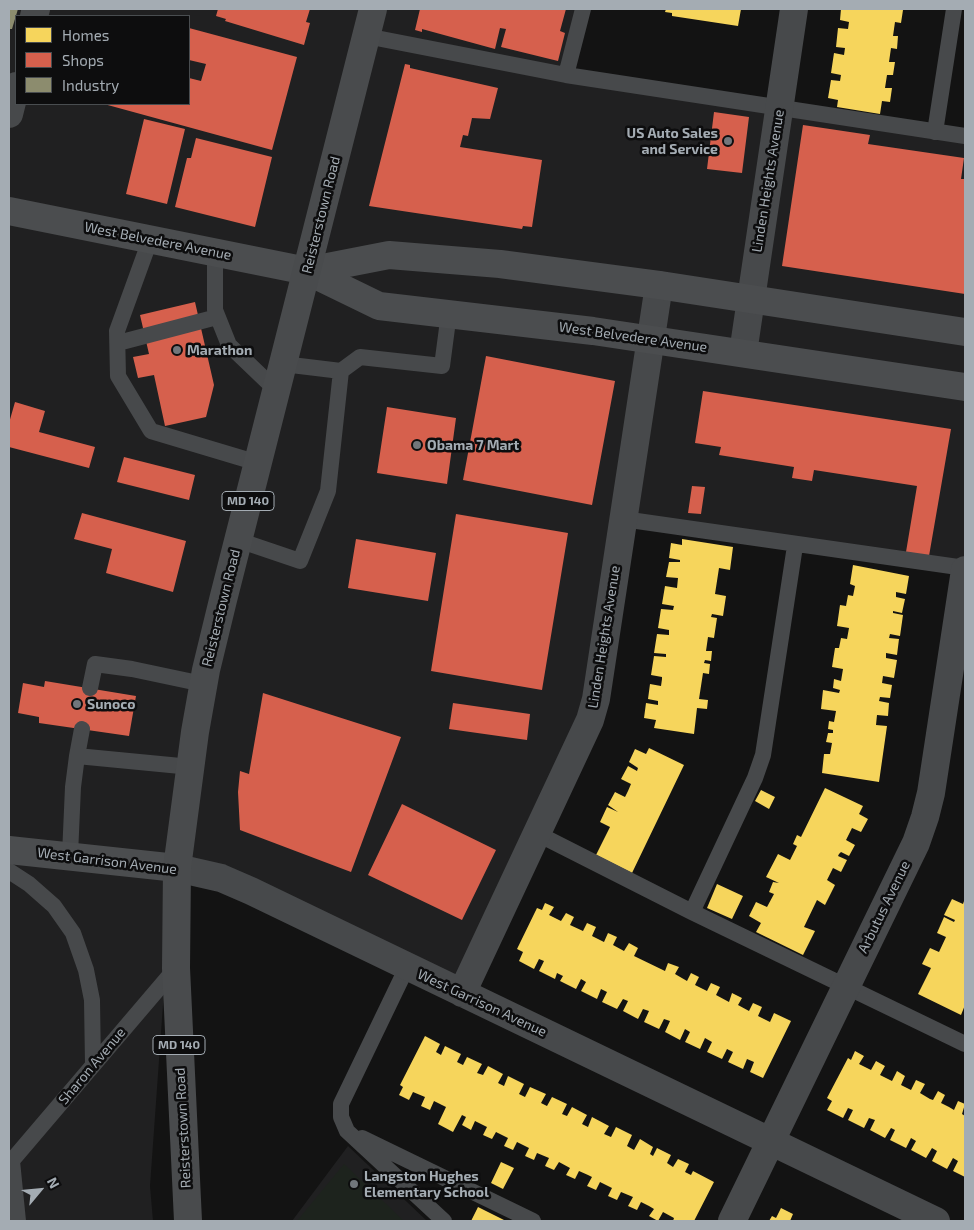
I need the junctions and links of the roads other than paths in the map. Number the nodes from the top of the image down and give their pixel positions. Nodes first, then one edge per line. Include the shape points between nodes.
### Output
1 (373, 9) edge
2 (583, 9) edge
3 (794, 9) edge
4 (954, 9) edge
5 (366, 36) junction
6 (566, 75) junction
7 (15, 90) edge
8 (780, 108) junction
9 (9, 114) edge
10 (935, 132) junction
11 (965, 136) edge
12 (9, 211) edge
13 (150, 240) junction
14 (214, 253) junction
15 (307, 271) junction
16 (659, 285) junction
17 (750, 299) junction
18 (449, 313) junction
19 (217, 317) junction
20 (965, 332) edge
21 (651, 340) junction
22 (118, 343) junction
23 (743, 354) junction
24 (283, 364) junction
25 (341, 371) junction
26 (965, 387) edge
27 (276, 390) junction
28 (258, 463) junction
29 (622, 519) junction
30 (238, 540) junction
31 (795, 546) junction
32 (965, 569) edge
33 (203, 684) junction
34 (90, 688) dead end
35 (82, 729) dead end
36 (77, 756) junction
37 (191, 767) junction
38 (538, 834) junction
39 (9, 850) edge
40 (70, 855) junction
41 (177, 868) junction
42 (9, 871) edge
43 (692, 912) junction
44 (407, 967) junction
45 (176, 968) junction
46 (846, 986) junction
47 (462, 993) junction
48 (965, 1044) edge
49 (93, 1064) junction
50 (347, 1131) junction
51 (771, 1141) junction
52 (10, 1162) edge
53 (18, 1221) edge
54 (188, 1221) edge
55 (444, 1221) edge
56 (533, 1221) edge
57 (732, 1221) edge
58 (936, 1221) edge

1 - 5 main road, Reisterstown Road / MD 140
2 - 6 lane
3 - 8 street, Linden Heights Avenue
4 - 10 lane
5 - 6 lane
5 - 15 main road, Reisterstown Road / MD 140
6 - 8 lane
7 - 9 street
8 - 10 lane
8 - 17 street, Linden Heights Avenue
10 - 11 lane
12 - 13 main road, West Belvedere Avenue
13 - 14 main road, West Belvedere Avenue
13 - 22 lane via 118,331
14 - 15 main road, West Belvedere Avenue
14 - 19 lane
15 - 16 main road, West Belvedere Avenue via 389,255 500,264
15 - 18 main road, West Belvedere Avenue via 379,306
15 - 24 main road, Reisterstown Road / MD 140
16 - 17 main road, West Belvedere Avenue
16 - 21 street, Linden Heights Avenue
17 - 20 main road, West Belvedere Avenue
17 - 23 street, Linden Heights Avenue
18 - 21 main road, West Belvedere Avenue
18 - 25 lane via 442,366 360,357
19 - 22 lane
19 - 27 lane via 229,345
21 - 23 main road, West Belvedere Avenue
21 - 29 street, Linden Heights Avenue
22 - 28 lane via 118,376 151,431
23 - 26 main road, West Belvedere Avenue
24 - 25 lane
24 - 27 main road, Reisterstown Road / MD 140
25 - 30 lane via 328,491 300,561
27 - 28 main road, Reisterstown Road / MD 140
28 - 30 main road, Reisterstown Road / MD 140
29 - 31 lane
29 - 38 street, Linden Heights Avenue via 596,699 590,720
30 - 33 main road, Reisterstown Road / MD 140
31 - 32 lane
31 - 43 lane via 763,755
32 - 46 street, Arbutus Avenue via 925,817 916,843
33 - 34 lane via 95,664
33 - 37 main road, Reisterstown Road / MD 140
35 - 36 lane
36 - 37 lane
36 - 40 lane
37 - 41 main road, Reisterstown Road / MD 140
38 - 43 lane
38 - 47 street, Linden Heights Avenue
39 - 40 main road, West Garrison Avenue
40 - 41 main road, West Garrison Avenue
41 - 44 street, West Garrison Avenue via 221,878 252,891
41 - 45 main road, Reisterstown Road / MD 140
42 - 49 lane via 54,906 73,934 86,970 92,1000
43 - 46 lane
44 - 47 street, West Garrison Avenue
44 - 50 lane via 341,1104 341,1117
45 - 49 lane, Sharon Avenue
45 - 54 main road, Reisterstown Road / MD 140
46 - 48 lane
46 - 51 street, Arbutus Avenue
47 - 51 street, West Garrison Avenue
49 - 52 lane, Sharon Avenue
50 - 55 lane
50 - 56 lane
51 - 57 street, Arbutus Avenue
51 - 58 street, West Garrison Avenue
52 - 53 lane

